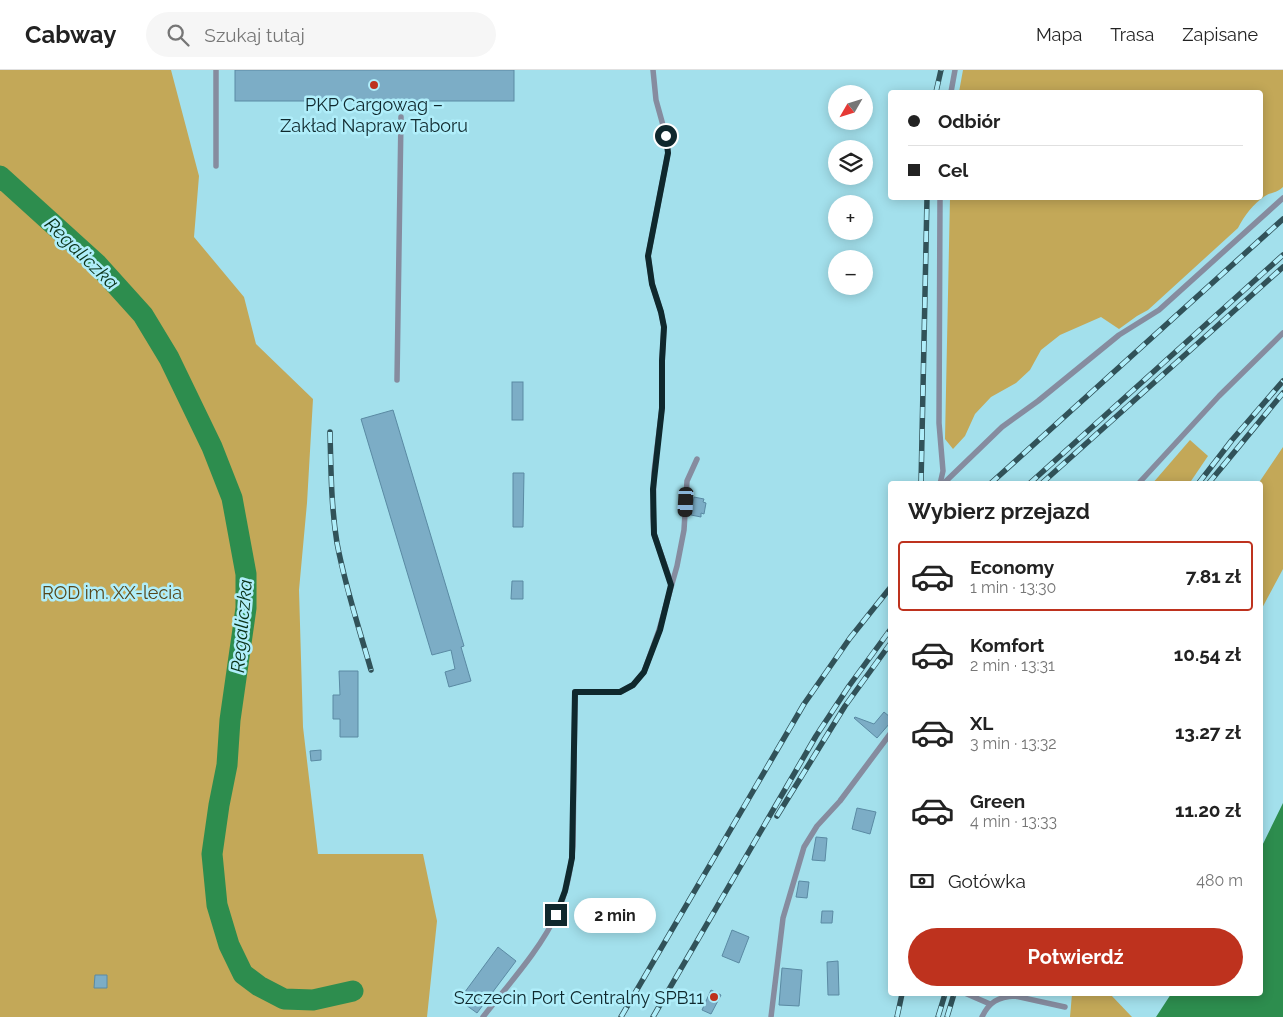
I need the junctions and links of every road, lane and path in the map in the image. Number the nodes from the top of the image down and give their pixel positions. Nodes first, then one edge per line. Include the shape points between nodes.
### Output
1 (216, 70) edge
2 (653, 70) edge
3 (955, 70) edge
4 (951, 90) edge
5 (401, 116) dead end
6 (216, 166) dead end
7 (1283, 198) edge
8 (940, 200) edge
9 (1283, 333) edge
10 (397, 380) dead end
11 (697, 459) dead end
12 (942, 481) edge
13 (945, 481) edge
14 (1141, 481) edge
15 (671, 585) junction
16 (888, 737) edge
17 (972, 996) edge
18 (990, 1004) junction
19 (1065, 1007) dead end
20 (483, 1017) edge
21 (771, 1017) edge
22 (982, 1017) edge

1 - 6 lane
2 - 15 lane via 668,153 648,256 664,327 662,408 654,472 653,516 654,534
3 - 4 lane
5 - 10 lane
7 - 13 lane via 1159,310 1119,335 1014,418
8 - 12 lane via 939,423
9 - 14 lane
11 - 15 lane via 687,480 684,530
15 - 20 lane via 660,630 637,682 620,692 575,692 573,839 565,891 545,933
16 - 21 lane via 804,847 783,918
17 - 18 lane
18 - 19 lane via 1014,996
18 - 22 lane

